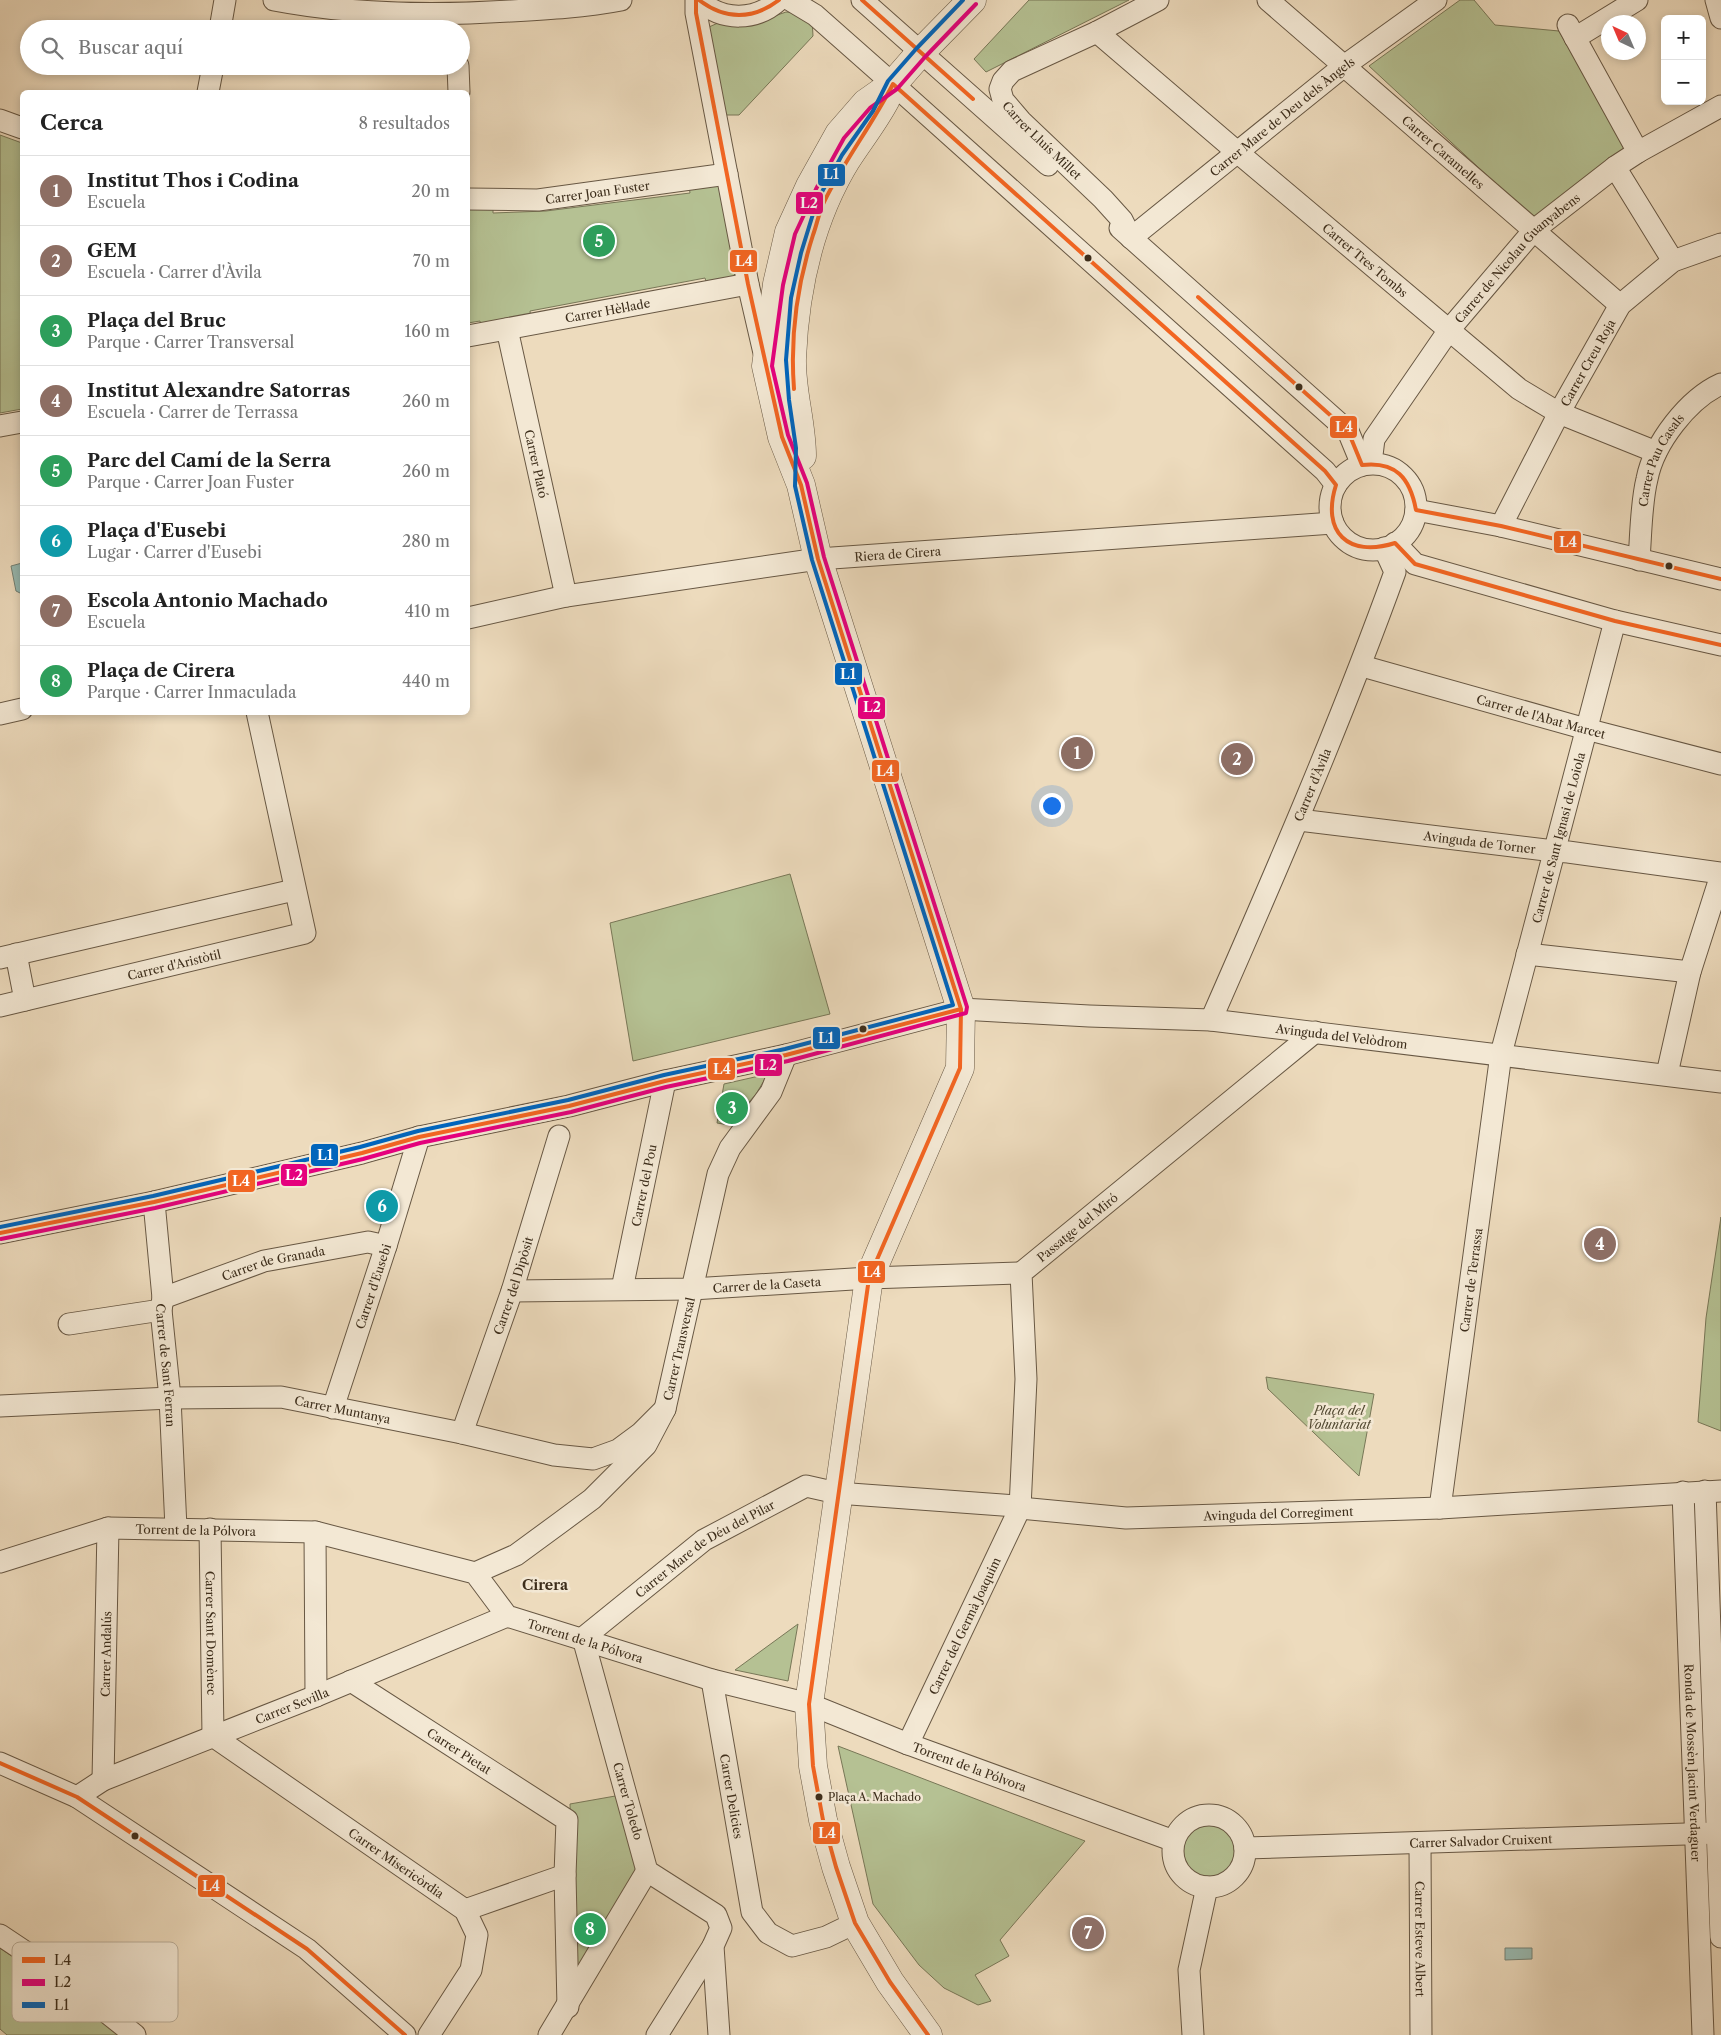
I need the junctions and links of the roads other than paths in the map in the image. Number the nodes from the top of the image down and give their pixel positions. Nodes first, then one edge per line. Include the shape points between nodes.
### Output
1 (225, 0) edge
2 (274, 0) edge
3 (621, 0) edge
4 (698, 0) edge
5 (779, 0) edge
6 (790, 0) edge
7 (862, 0) edge
8 (972, 0) edge
9 (1158, 0) edge
10 (1268, 0) edge
11 (1436, 0) edge
12 (1637, 0) edge
13 (1716, 0) edge
14 (457, 14) edge
15 (1721, 18) edge
16 (222, 20) edge
17 (1097, 32) junction
18 (920, 53) junction
19 (1344, 66) junction
20 (211, 75) edge
21 (458, 75) edge
22 (893, 84) junction
23 (208, 90) edge
24 (459, 90) edge
25 (1721, 106) edge
26 (0, 120) edge
27 (20, 127) edge
28 (1236, 151) junction
29 (1638, 152) junction
30 (1615, 167) junction
31 (727, 174) junction
32 (470, 199) edge
33 (1534, 230) junction
34 (1130, 238) junction
35 (1721, 244) edge
36 (1673, 261) junction
37 (748, 284) junction
38 (1620, 305) junction
39 (506, 329) junction
40 (1449, 330) junction
41 (470, 336) edge
42 (766, 366) junction
43 (1721, 384) edge
44 (1559, 413) junction
45 (20, 422) edge
46 (0, 426) edge
47 (1656, 452) junction
48 (1366, 464) junction
49 (801, 485) junction
50 (1336, 485) junction
51 (1416, 510) junction
52 (1333, 523) junction
53 (1501, 526) junction
54 (1390, 546) junction
55 (818, 559) junction
56 (1639, 560) junction
57 (1721, 579) edge
58 (566, 596) junction
59 (470, 618) edge
60 (1615, 621) junction
61 (1721, 645) edge
62 (1362, 666) junction
63 (20, 709) edge
64 (0, 714) edge
65 (258, 715) edge
66 (1586, 729) junction
67 (1721, 764) edge
68 (1299, 820) junction
69 (1554, 851) junction
70 (1721, 874) edge
71 (294, 890) junction
72 (1527, 954) junction
73 (8, 956) edge
74 (1690, 972) junction
75 (25, 1000) junction
76 (0, 1006) edge
77 (961, 1009) junction
78 (1211, 1020) junction
79 (1315, 1032) junction
80 (1501, 1054) junction
81 (786, 1055) junction
82 (1667, 1074) junction
83 (665, 1081) junction
84 (1721, 1082) edge
85 (560, 1136) dead end
86 (419, 1137) junction
87 (154, 1202) junction
88 (0, 1233) edge
89 (386, 1246) junction
90 (1021, 1273) junction
91 (869, 1278) junction
92 (622, 1289) junction
93 (692, 1289) junction
94 (512, 1291) junction
95 (162, 1304) junction
96 (70, 1324) dead end
97 (170, 1398) junction
98 (0, 1406) edge
99 (333, 1408) junction
100 (665, 1409) junction
101 (462, 1433) junction
102 (1713, 1491) edge
103 (1683, 1492) junction
104 (837, 1493) junction
105 (1020, 1508) junction
106 (1440, 1508) junction
107 (108, 1528) junction
108 (176, 1528) junction
109 (210, 1529) junction
110 (315, 1532) junction
111 (0, 1562) edge
112 (476, 1573) junction
113 (507, 1616) junction
114 (582, 1638) junction
115 (712, 1680) junction
116 (351, 1681) junction
117 (316, 1696) junction
118 (809, 1704) junction
119 (213, 1736) junction
120 (908, 1744) junction
121 (0, 1764) edge
122 (102, 1780) junction
123 (77, 1797) junction
124 (1717, 1833) junction
125 (1696, 1834) junction
126 (1174, 1840) junction
127 (1420, 1843) junction
128 (1245, 1848) junction
129 (648, 1871) junction
130 (565, 1875) junction
131 (1206, 1887) junction
132 (465, 1910) junction
133 (856, 1923) junction
134 (0, 1935) edge
135 (717, 1937) junction
136 (1721, 1937) edge
137 (12, 1943) edge
138 (568, 2007) junction
139 (119, 2022) edge
140 (135, 2035) edge
141 (405, 2035) edge
142 (429, 2035) edge
143 (549, 2035) edge
144 (656, 2035) edge
145 (719, 2035) edge
146 (928, 2035) edge
147 (1193, 2035) edge
148 (1421, 2035) edge
149 (1702, 2035) edge

1 - 16 street
2 - 14 street via 315,7 393,13
3 - 14 street via 543,10
4 - 5 street via 722,15 750,17 770,9
4 - 31 street via 696,13
6 - 22 street via 815,14
7 - 18 street
8 - 18 street
9 - 17 street, Carrer Lluís Millet
10 - 19 street, Carrer Caramelles
11 - 19 street, Carrer Mare de Deu dels Àngels
12 - 29 street via 1571,32
13 - 15 street
17 - 28 street, Carrer Tres Tombs
17 - 34 street, Carrer Lluís Millet via 1012,71 1000,89 1003,100 1022,121 1122,220
18 - 22 street
18 - 34 street
19 - 28 street, Carrer Mare de Deu dels Àngels
19 - 33 street, Carrer Caramelles
20 - 23 street
21 - 24 street
22 - 42 street via 866,102 839,134 789,232 776,284
22 - 49 street via 823,204 807,254 797,299 792,360 802,448
22 - 50 street via 1325,471
25 - 29 street, Carrer de Nicolau Guanyabens
26 - 27 street
28 - 34 street, Carrer Mare de Deu dels Àngels
28 - 40 street, Carrer Tres Tombs
29 - 30 street, Carrer de Nicolau Guanyabens
30 - 33 street, Carrer de Nicolau Guanyabens
30 - 36 street
31 - 32 street, Carrer Joan Fuster via 538,200
31 - 37 street
33 - 38 street, Carrer Caramelles
33 - 40 street, Carrer de Nicolau Guanyabens
34 - 48 street via 1348,431
35 - 36 street, Carrer Creu Roja
36 - 38 street, Carrer Creu Roja
37 - 39 street, Carrer Hèl·lade
37 - 42 street
38 - 44 street, Carrer Creu Roja
39 - 41 street, Carrer Hèl·lade
39 - 58 street, Carrer Plató
40 - 44 street, Carrer Tres Tombs via 1519,389
40 - 48 street, Carrer de Nicolau Guanyabens via 1374,439
42 - 49 street via 782,437
43 - 47 street, Carrer Pau Casals via 1681,414
44 - 47 street, Carrer Tres Tombs
44 - 53 street, Carrer Creu Roja
45 - 46 street
47 - 56 street, Carrer Pau Casals via 1647,478
48 - 50 street via 1345,474
48 - 51 street via 1385,465 1398,472 1408,482
49 - 55 street
50 - 52 street via 1330,504
51 - 53 street
51 - 54 street via 1409,529
52 - 54 street via 1339,534 1359,548 1371,550
52 - 55 street, Riera de Cirera
53 - 56 street
54 - 60 street via 1415,564
54 - 62 street, Carrer d'Àvila via 1396,572
55 - 58 street, Riera de Cirera
55 - 77 street
56 - 57 street
58 - 59 street, Riera de Cirera
60 - 61 street
60 - 66 street, Carrer de Sant Ignasi de Loiola
62 - 66 street, Carrer de l'Abat Marcet
62 - 68 street, Carrer d'Àvila
63 - 64 street
65 - 71 street, Carrer d'Aristòtil
66 - 67 street, Carrer de l'Abat Marcet
66 - 69 street, Carrer de Sant Ignasi de Loiola
68 - 69 street, Avinguda de Torner
68 - 78 street, Carrer d'Àvila
69 - 70 street, Avinguda de Torner
69 - 72 street, Carrer de Sant Ignasi de Loiola
70 - 74 street
71 - 73 street
71 - 75 street, Carrer d'Aristòtil via 305,933
72 - 74 street
72 - 80 street, Carrer de Sant Ignasi de Loiola
73 - 75 street
74 - 82 street
75 - 76 street, Carrer d'Aristòtil
77 - 78 street, Avinguda del Velòdrom
77 - 81 street, Avinguda del Velòdrom
77 - 91 street via 960,1068
78 - 79 street, Avinguda del Velòdrom
79 - 80 street, Avinguda del Velòdrom
79 - 90 street, Passatge del Miró
80 - 82 street, Avinguda del Velòdrom
80 - 106 street, Carrer de Terrassa
81 - 83 street, Avinguda del Velòdrom
81 - 93 street, Carrer Transversal via 771,1092 730,1148 718,1174
82 - 84 street, Avinguda del Velòdrom
83 - 86 street, Avinguda del Velòdrom via 569,1106
83 - 92 street, Carrer del Pou
85 - 94 street, Carrer del Dipòsit
86 - 87 street, Avinguda del Velòdrom
86 - 89 street, Carrer d'Eusebi
87 - 88 street, Avinguda del Velòdrom
87 - 95 street, Carrer de Sant Ferran
89 - 95 street, Carrer de Granada via 368,1242 264,1261
89 - 99 street, Carrer d'Eusebi
90 - 91 street, Carrer de la Caseta
90 - 105 street via 1026,1379
91 - 93 street, Carrer de la Caseta
91 - 104 street
92 - 93 street, Carrer de la Caseta
92 - 94 street, Carrer de la Caseta
93 - 100 street, Carrer Transversal
94 - 101 street, Carrer del Dipòsit
95 - 96 street, Carrer de Granada
95 - 97 street, Carrer de Sant Ferran
97 - 98 street, Carrer Muntanya
97 - 99 street, Carrer Muntanya via 281,1397
97 - 108 street, Carrer de Sant Ferran
99 - 101 street, Carrer Muntanya
100 - 101 street, Carrer Muntanya via 618,1450 593,1459 554,1455
100 - 112 street, Carrer Transversal via 646,1445 592,1498 516,1555
102 - 103 street, Avinguda del Corregiment
102 - 124 street, Ronda de Mossèn Jacint Verdaguer
103 - 106 street, Avinguda del Corregiment
103 - 125 street, Ronda de Mossèn Jacint Verdaguer
104 - 105 street, Avinguda del Corregiment
104 - 114 street, Carrer Mare de Déu del Pilar via 806,1486 704,1540
104 - 118 street
105 - 106 street, Avinguda del Corregiment via 1126,1518
105 - 120 street, Carrer del Germà Joaquim
107 - 108 street, Torrent de la Pólvora
107 - 111 street, Torrent de la Pólvora
107 - 122 street, Carrer Andalús
108 - 109 street, Torrent de la Pólvora
109 - 110 street, Torrent de la Pólvora
109 - 119 street, Carrer Sant Domènec
110 - 112 street, Torrent de la Pólvora
110 - 117 street
112 - 113 street
113 - 114 street, Torrent de la Pólvora
113 - 116 street, Carrer Sevilla
114 - 115 street, Torrent de la Pólvora
114 - 129 street, Carrer Toledo
115 - 118 street, Torrent de la Pólvora
115 - 133 street, Carrer Delicies via 752,1912 768,1933 792,1946 826,1937
116 - 117 street, Carrer Sevilla
116 - 130 street, Carrer Pietat via 567,1820
117 - 119 street, Carrer Sevilla
118 - 120 street, Torrent de la Pólvora
118 - 133 street via 813,1766 823,1820
119 - 122 street, Carrer Sevilla
119 - 132 street, Carrer Misericòrdia
120 - 126 street, Torrent de la Pólvora
121 - 123 street
122 - 123 street, Carrer Sevilla
123 - 141 street via 307,1950
124 - 125 street, Carrer Salvador Cruixent
124 - 136 street, Ronda de Mossèn Jacint Verdaguer
125 - 127 street, Carrer Salvador Cruixent
125 - 149 street, Ronda de Mossèn Jacint Verdaguer
126 - 128 street via 1188,1821 1213,1815 1235,1826
126 - 131 street via 1172,1851 1179,1872 1186,1880
127 - 128 street, Carrer Salvador Cruixent
127 - 148 street, Carrer Esteve Albert
128 - 131 street via 1238,1872 1230,1880 1219,1886
129 - 135 street via 716,1915
129 - 138 street
130 - 132 street
130 - 138 street
131 - 147 street via 1189,1970
132 - 142 street, Carrer Misericòrdia via 477,1935 471,1970
133 - 146 street via 890,1982
134 - 137 street
135 - 144 street
135 - 145 street
138 - 143 street
139 - 140 street

